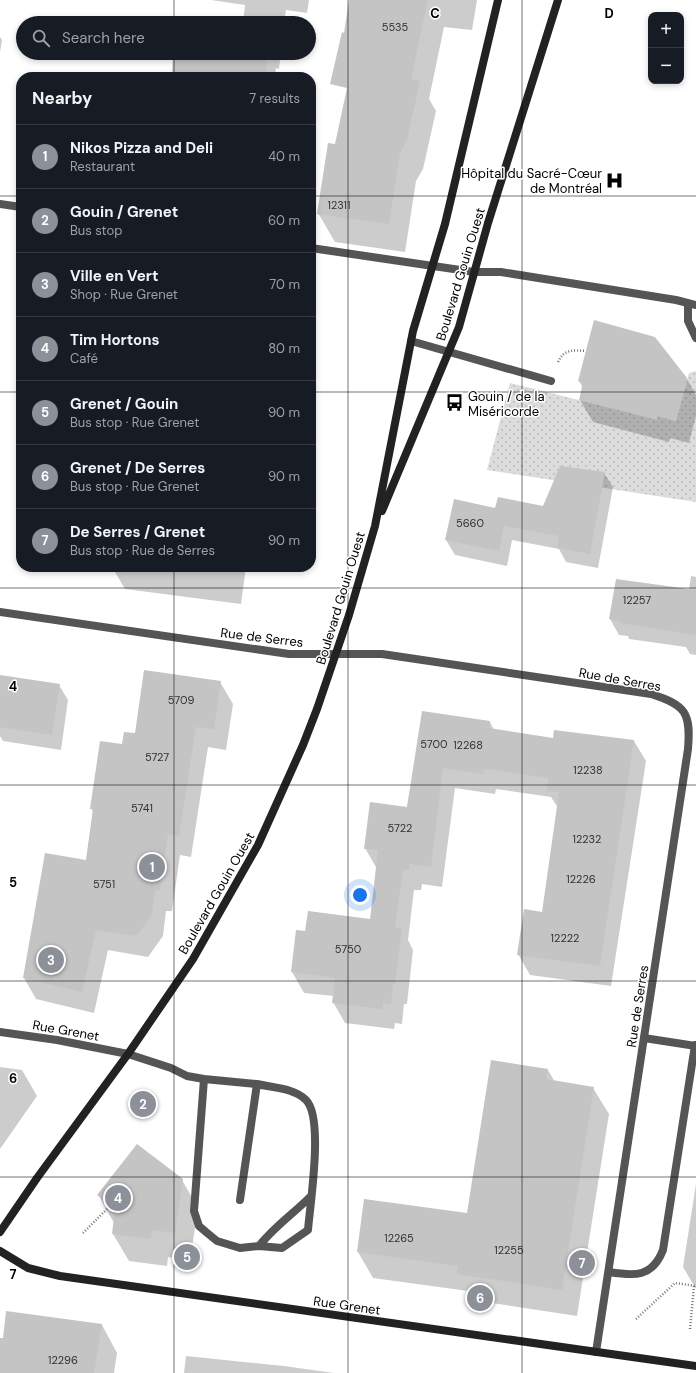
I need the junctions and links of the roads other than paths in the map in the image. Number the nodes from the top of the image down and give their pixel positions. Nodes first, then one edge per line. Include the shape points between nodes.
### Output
1 (498, 0) edge
2 (558, 0) edge
3 (0, 204) edge
4 (16, 206) edge
5 (316, 249) edge
6 (433, 265) junction
7 (474, 272) junction
8 (692, 304) edge
9 (696, 338) edge
10 (412, 341) junction
11 (449, 352) junction
12 (551, 381) dead end
13 (375, 526) junction
14 (0, 612) edge
15 (335, 655) junction
16 (0, 1032) edge
17 (644, 1038) junction
18 (695, 1046) edge
19 (128, 1054) junction
20 (204, 1079) junction
21 (257, 1084) junction
22 (310, 1197) junction
23 (240, 1200) dead end
24 (0, 1232) edge
25 (259, 1246) junction
26 (0, 1251) edge
27 (609, 1272) junction
28 (596, 1352) junction
29 (696, 1366) edge

1 - 6 street, Boulevard Gouin Ouest
2 - 7 street, Boulevard Gouin Ouest
3 - 4 street
5 - 6 street
6 - 7 street
6 - 10 street, Boulevard Gouin Ouest
7 - 8 street via 501,272
7 - 11 street, Boulevard Gouin Ouest via 459,327
8 - 9 street via 688,321
10 - 11 street
10 - 13 street, Boulevard Gouin Ouest
11 - 12 street
11 - 13 street, Boulevard Gouin Ouest
13 - 15 street, Boulevard Gouin Ouest
14 - 15 street, Rue de Serres via 289,654
15 - 17 street, Rue de Serres via 382,654 651,694 673,702 683,711 689,722 688,749
15 - 19 street, Boulevard Gouin Ouest via 303,745 258,845 193,959
16 - 19 street, Rue Grenet
17 - 18 street
17 - 27 street, Rue de Serres
18 - 27 street via 661,1254 655,1265 642,1274
19 - 20 street, Rue Grenet via 187,1076
19 - 24 street, Boulevard Gouin Ouest
20 - 21 street, Rue Grenet
20 - 25 street via 195,1216 199,1226 217,1241 240,1248
21 - 22 street, Rue Grenet via 298,1094 312,1109 316,1127
21 - 23 street
22 - 25 street via 272,1230
22 - 25 street, Rue Grenet via 308,1230 282,1248
26 - 28 street, Rue Grenet via 28,1268 60,1276
27 - 28 street, Rue de Serres
28 - 29 street, Rue Grenet

